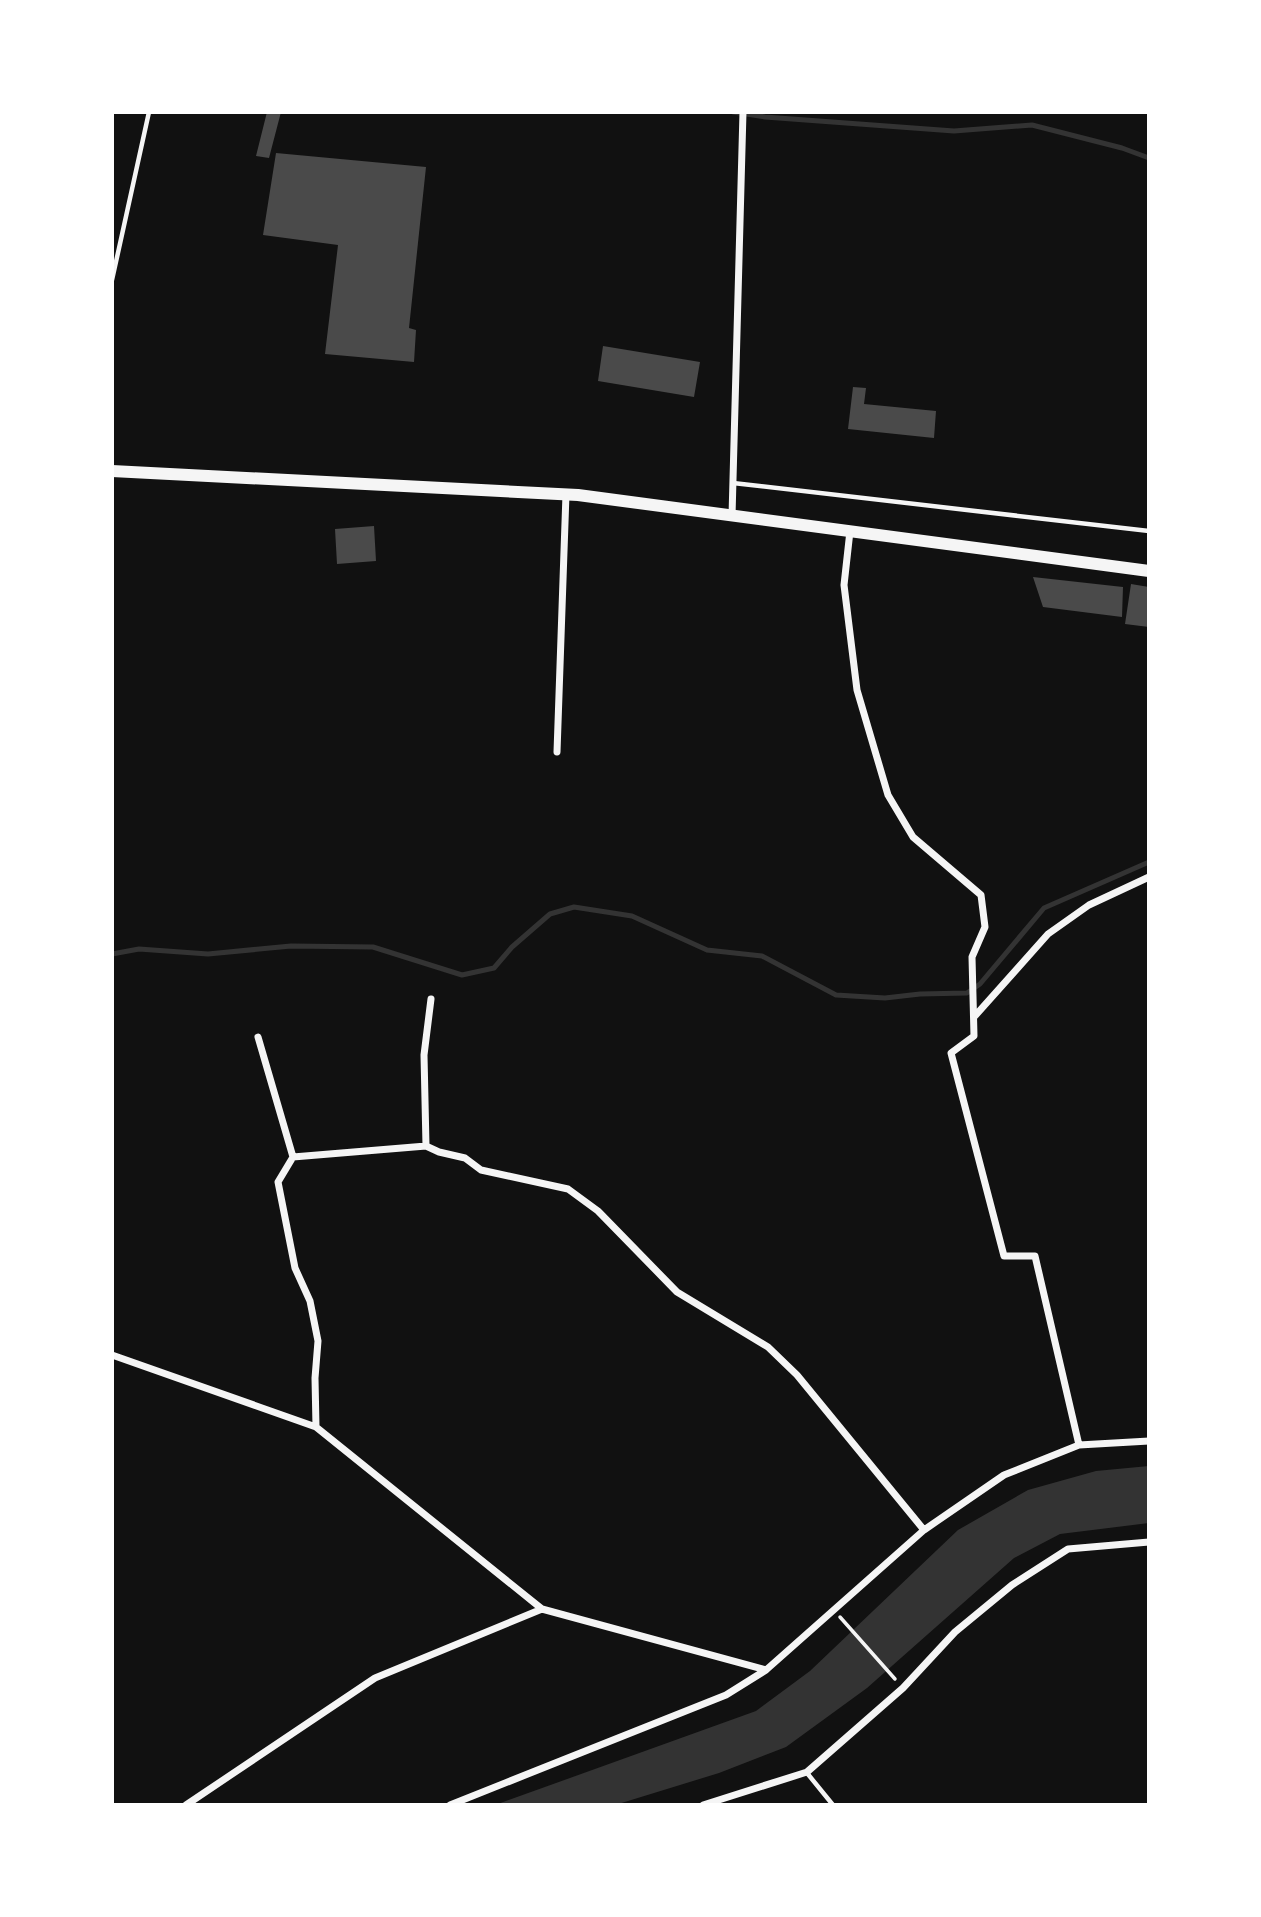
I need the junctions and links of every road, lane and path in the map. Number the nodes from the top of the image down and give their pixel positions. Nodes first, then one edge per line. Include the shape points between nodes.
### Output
1 (149, 112) edge
2 (743, 112) edge
3 (112, 280) edge
4 (112, 471) edge
5 (733, 483) junction
6 (566, 494) junction
7 (732, 516) junction
8 (850, 531) junction
9 (1149, 531) edge
10 (1149, 570) edge
11 (557, 752) dead end
12 (1149, 877) edge
13 (431, 999) dead end
14 (974, 1017) junction
15 (258, 1037) dead end
16 (425, 1146) junction
17 (293, 1157) junction
18 (112, 1355) edge
19 (316, 1427) junction
20 (1149, 1441) edge
21 (1079, 1445) junction
22 (924, 1530) junction
23 (1149, 1542) edge
24 (542, 1609) junction
25 (842, 1620) dead end
26 (766, 1670) junction
27 (895, 1678) dead end
28 (807, 1772) junction
29 (186, 1805) edge
30 (450, 1805) edge
31 (703, 1805) edge
32 (833, 1805) edge

1 - 3 lane
2 - 5 street
4 - 6 main road
5 - 7 street
5 - 9 lane
6 - 7 main road
6 - 11 street
7 - 8 main road
8 - 10 main road
8 - 14 street via 844,585 857,690 888,795 913,837 981,895 985,927 972,957
12 - 14 street via 1089,905 1048,933
13 - 16 street via 424,1055
14 - 21 street via 974,1036 951,1053 1004,1256 1035,1256
15 - 17 street
16 - 17 street
16 - 22 street via 465,1158 481,1171 568,1189 598,1211 677,1292 768,1347 797,1375
17 - 19 street via 278,1182 295,1268 310,1301 318,1340
18 - 19 street
19 - 24 street
20 - 21 street
21 - 22 street via 1004,1475
22 - 26 street
23 - 28 street via 1068,1549 1012,1585 955,1632 903,1688
24 - 26 street
24 - 29 street via 375,1678
25 - 27 path
26 - 30 street via 726,1695
28 - 31 street
28 - 32 lane

